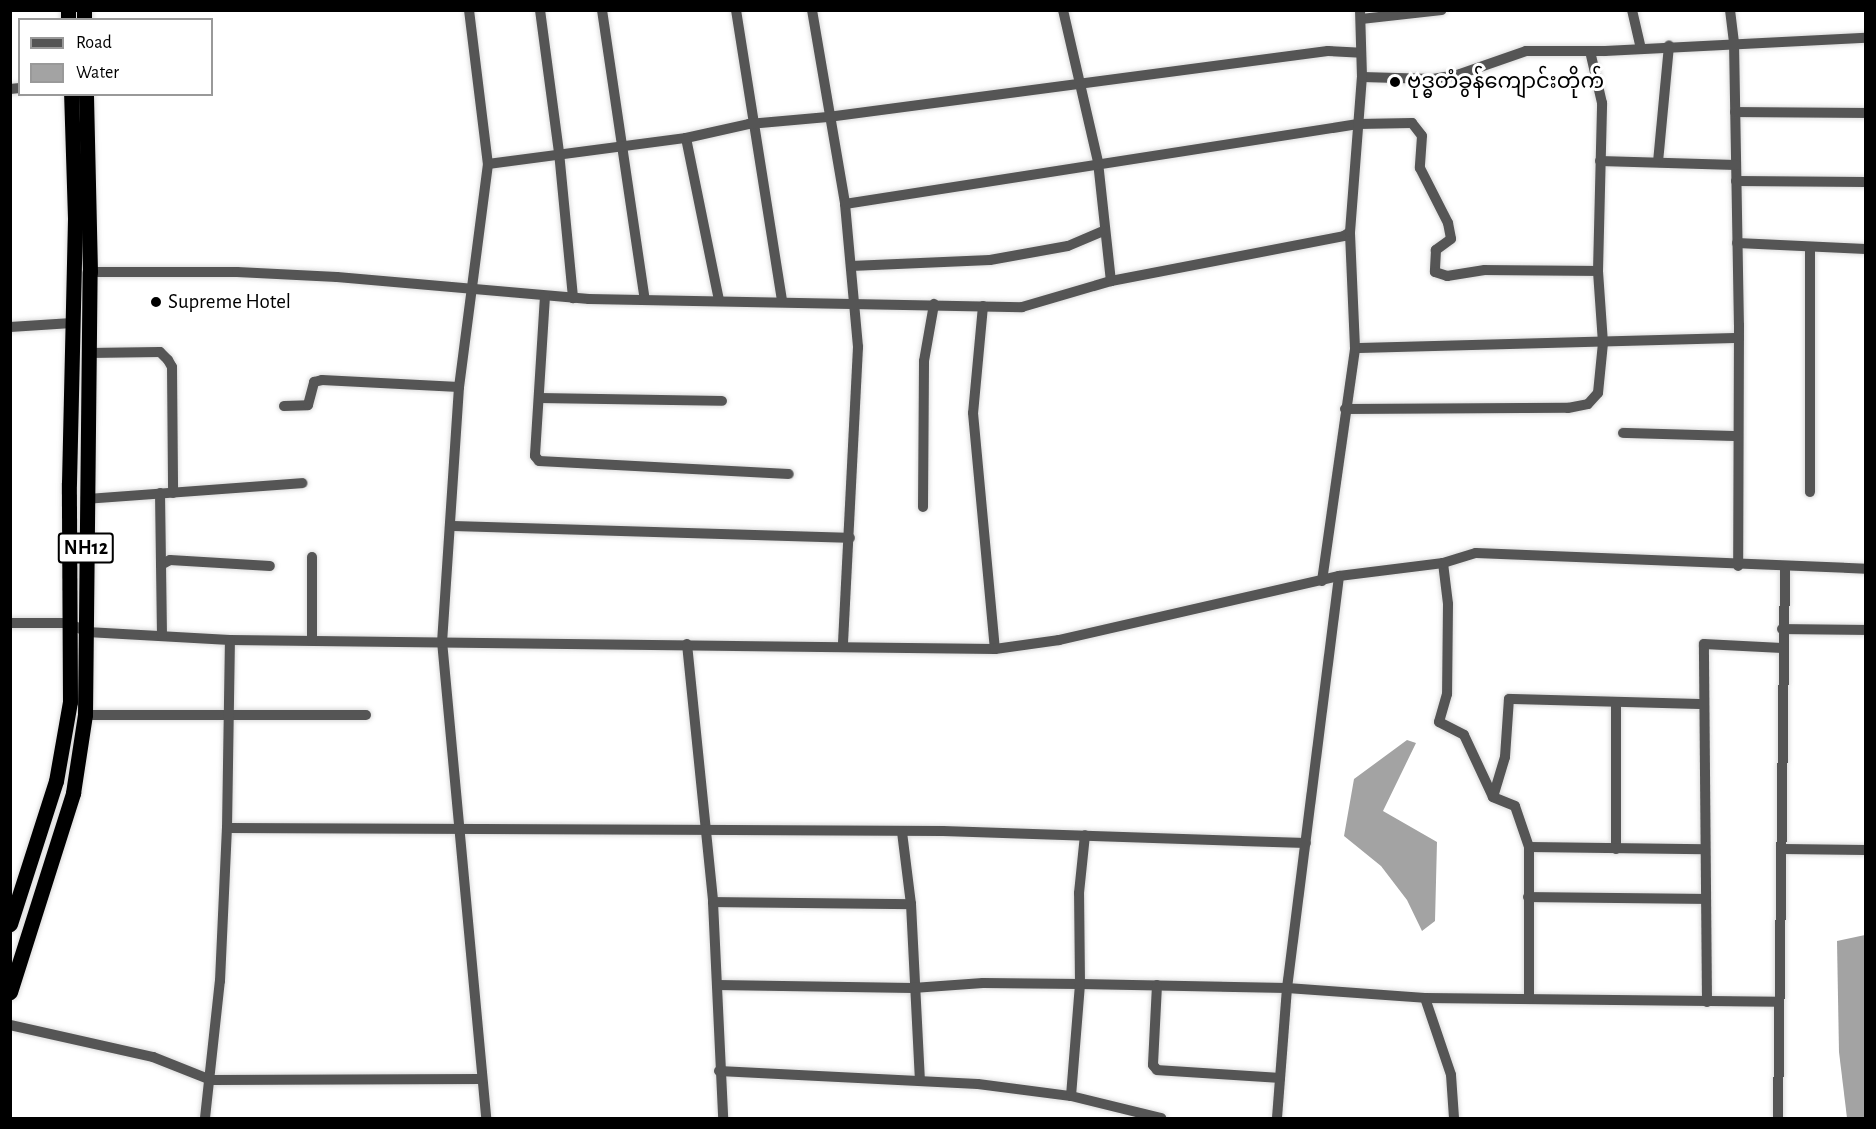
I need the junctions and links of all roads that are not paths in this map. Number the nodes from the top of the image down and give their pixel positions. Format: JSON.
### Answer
{"nodes":[{"id":1,"x":469,"y":10,"type":"edge"},
{"id":2,"x":540,"y":10,"type":"edge"},
{"id":3,"x":602,"y":10,"type":"edge"},
{"id":4,"x":736,"y":10,"type":"edge"},
{"id":5,"x":812,"y":10,"type":"edge"},
{"id":6,"x":1063,"y":10,"type":"edge"},
{"id":7,"x":1442,"y":10,"type":"edge"},
{"id":8,"x":1632,"y":10,"type":"edge"},
{"id":9,"x":1730,"y":10,"type":"edge"},
{"id":10,"x":1361,"y":15,"type":"edge"},
{"id":11,"x":1866,"y":38,"type":"edge"},
{"id":12,"x":1734,"y":42,"type":"junction"},
{"id":13,"x":1669,"y":46,"type":"junction"},
{"id":14,"x":1641,"y":49,"type":"junction"},
{"id":15,"x":1590,"y":51,"type":"junction"},
{"id":16,"x":1361,"y":53,"type":"junction"},
{"id":17,"x":1362,"y":77,"type":"junction"},
{"id":18,"x":1081,"y":82,"type":"junction"},
{"id":19,"x":71,"y":96,"type":"edge"},
{"id":20,"x":86,"y":96,"type":"edge"},
{"id":21,"x":1735,"y":112,"type":"junction"},
{"id":22,"x":1866,"y":113,"type":"edge"},
{"id":23,"x":828,"y":117,"type":"junction"},
{"id":24,"x":754,"y":124,"type":"junction"},
{"id":25,"x":1358,"y":124,"type":"junction"},
{"id":26,"x":686,"y":138,"type":"junction"},
{"id":27,"x":624,"y":144,"type":"junction"},
{"id":28,"x":559,"y":152,"type":"junction"},
{"id":29,"x":1600,"y":161,"type":"junction"},
{"id":30,"x":1098,"y":162,"type":"junction"},
{"id":31,"x":1658,"y":162,"type":"junction"},
{"id":32,"x":488,"y":164,"type":"junction"},
{"id":33,"x":1736,"y":165,"type":"junction"},
{"id":34,"x":1736,"y":181,"type":"junction"},
{"id":35,"x":1866,"y":182,"type":"edge"},
{"id":36,"x":845,"y":204,"type":"junction"},
{"id":37,"x":1103,"y":231,"type":"junction"},
{"id":38,"x":1350,"y":231,"type":"junction"},
{"id":39,"x":1737,"y":243,"type":"junction"},
{"id":40,"x":1810,"y":249,"type":"junction"},
{"id":41,"x":1866,"y":249,"type":"edge"},
{"id":42,"x":851,"y":266,"type":"junction"},
{"id":43,"x":1598,"y":271,"type":"junction"},
{"id":44,"x":90,"y":272,"type":"junction"},
{"id":45,"x":1111,"y":281,"type":"junction"},
{"id":46,"x":470,"y":290,"type":"junction"},
{"id":47,"x":545,"y":296,"type":"junction"},
{"id":48,"x":573,"y":298,"type":"junction"},
{"id":49,"x":645,"y":300,"type":"junction"},
{"id":50,"x":719,"y":300,"type":"junction"},
{"id":51,"x":782,"y":301,"type":"junction"},
{"id":52,"x":853,"y":302,"type":"junction"},
{"id":53,"x":934,"y":304,"type":"junction"},
{"id":54,"x":983,"y":306,"type":"junction"},
{"id":55,"x":72,"y":323,"type":"junction"},
{"id":56,"x":10,"y":327,"type":"edge"},
{"id":57,"x":1739,"y":338,"type":"junction"},
{"id":58,"x":1604,"y":343,"type":"junction"},
{"id":59,"x":1355,"y":348,"type":"junction"},
{"id":60,"x":88,"y":353,"type":"junction"},
{"id":61,"x":459,"y":387,"type":"junction"},
{"id":62,"x":539,"y":398,"type":"junction"},
{"id":63,"x":722,"y":401,"type":"dead end"},
{"id":64,"x":284,"y":406,"type":"dead end"},
{"id":65,"x":1345,"y":409,"type":"junction"},
{"id":66,"x":1623,"y":433,"type":"dead end"},
{"id":67,"x":1738,"y":436,"type":"junction"},
{"id":68,"x":789,"y":474,"type":"dead end"},
{"id":69,"x":302,"y":483,"type":"dead end"},
{"id":70,"x":1810,"y":492,"type":"dead end"},
{"id":71,"x":160,"y":494,"type":"junction"},
{"id":72,"x":174,"y":494,"type":"junction"},
{"id":73,"x":86,"y":499,"type":"junction"},
{"id":74,"x":923,"y":507,"type":"dead end"},
{"id":75,"x":450,"y":526,"type":"junction"},
{"id":76,"x":850,"y":538,"type":"junction"},
{"id":77,"x":312,"y":557,"type":"dead end"},
{"id":78,"x":1443,"y":563,"type":"junction"},
{"id":79,"x":161,"y":564,"type":"junction"},
{"id":80,"x":270,"y":566,"type":"dead end"},
{"id":81,"x":1738,"y":566,"type":"junction"},
{"id":82,"x":1785,"y":567,"type":"junction"},
{"id":83,"x":1866,"y":569,"type":"edge"},
{"id":84,"x":1339,"y":576,"type":"junction"},
{"id":85,"x":1322,"y":581,"type":"junction"},
{"id":86,"x":10,"y":623,"type":"edge"},
{"id":87,"x":68,"y":623,"type":"junction"},
{"id":88,"x":1782,"y":629,"type":"junction"},
{"id":89,"x":1866,"y":630,"type":"edge"},
{"id":90,"x":87,"y":632,"type":"junction"},
{"id":91,"x":162,"y":636,"type":"junction"},
{"id":92,"x":230,"y":640,"type":"junction"},
{"id":93,"x":312,"y":640,"type":"junction"},
{"id":94,"x":442,"y":641,"type":"junction"},
{"id":95,"x":687,"y":644,"type":"junction"},
{"id":96,"x":843,"y":646,"type":"junction"},
{"id":97,"x":1782,"y":648,"type":"junction"},
{"id":98,"x":995,"y":649,"type":"junction"},
{"id":99,"x":1616,"y":702,"type":"junction"},
{"id":100,"x":1704,"y":704,"type":"junction"},
{"id":101,"x":227,"y":713,"type":"junction"},
{"id":102,"x":85,"y":715,"type":"junction"},
{"id":103,"x":366,"y":715,"type":"dead end"},
{"id":104,"x":1493,"y":797,"type":"junction"},
{"id":105,"x":44,"y":821,"type":"junction"},
{"id":106,"x":227,"y":828,"type":"junction"},
{"id":107,"x":704,"y":828,"type":"junction"},
{"id":108,"x":459,"y":829,"type":"junction"},
{"id":109,"x":61,"y":831,"type":"junction"},
{"id":110,"x":902,"y":832,"type":"junction"},
{"id":111,"x":1085,"y":835,"type":"junction"},
{"id":112,"x":1306,"y":843,"type":"junction"},
{"id":113,"x":1529,"y":847,"type":"junction"},
{"id":114,"x":1616,"y":849,"type":"junction"},
{"id":115,"x":1705,"y":849,"type":"junction"},
{"id":116,"x":1783,"y":849,"type":"junction"},
{"id":117,"x":1866,"y":850,"type":"edge"},
{"id":118,"x":1528,"y":897,"type":"junction"},
{"id":119,"x":1706,"y":899,"type":"junction"},
{"id":120,"x":712,"y":902,"type":"junction"},
{"id":121,"x":910,"y":904,"type":"junction"},
{"id":122,"x":10,"y":924,"type":"edge"},
{"id":123,"x":10,"y":928,"type":"edge"},
{"id":124,"x":29,"y":931,"type":"junction"},
{"id":125,"x":1080,"y":984,"type":"junction"},
{"id":126,"x":717,"y":985,"type":"junction"},
{"id":127,"x":1157,"y":986,"type":"junction"},
{"id":128,"x":913,"y":988,"type":"junction"},
{"id":129,"x":1287,"y":988,"type":"junction"},
{"id":130,"x":10,"y":992,"type":"edge"},
{"id":131,"x":1425,"y":998,"type":"junction"},
{"id":132,"x":1528,"y":999,"type":"junction"},
{"id":133,"x":1707,"y":1002,"type":"junction"},
{"id":134,"x":1779,"y":1002,"type":"junction"},
{"id":135,"x":10,"y":1025,"type":"edge"},
{"id":136,"x":719,"y":1071,"type":"junction"},
{"id":137,"x":1280,"y":1078,"type":"junction"},
{"id":138,"x":482,"y":1079,"type":"junction"},
{"id":139,"x":211,"y":1080,"type":"junction"},
{"id":140,"x":920,"y":1080,"type":"junction"},
{"id":141,"x":1071,"y":1096,"type":"junction"},
{"id":142,"x":205,"y":1119,"type":"edge"},
{"id":143,"x":486,"y":1119,"type":"edge"},
{"id":144,"x":723,"y":1119,"type":"edge"},
{"id":145,"x":1161,"y":1119,"type":"edge"},
{"id":146,"x":1277,"y":1119,"type":"edge"},
{"id":147,"x":1454,"y":1119,"type":"edge"},
{"id":148,"x":1778,"y":1119,"type":"edge"}],
"edges":[{"from":1,"to":32,"type":"street"},
{"from":2,"to":28,"type":"street"},
{"from":3,"to":27,"type":"street"},
{"from":4,"to":24,"type":"street"},
{"from":5,"to":23,"type":"street"},
{"from":6,"to":18,"type":"street"},
{"from":7,"to":10,"type":"street"},
{"from":8,"to":14,"type":"street"},
{"from":9,"to":12,"type":"street"},
{"from":10,"to":16,"type":"street"},
{"from":11,"to":12,"type":"street"},
{"from":12,"to":13,"type":"street"},
{"from":12,"to":21,"type":"street"},
{"from":13,"to":14,"type":"street"},
{"from":13,"to":31,"type":"street"},
{"from":14,"to":15,"type":"street"},
{"from":15,"to":17,"type":"street"},
{"from":15,"to":29,"type":"street"},
{"from":16,"to":17,"type":"street"},
{"from":16,"to":18,"type":"street"},
{"from":17,"to":25,"type":"street"},
{"from":18,"to":23,"type":"street"},
{"from":18,"to":30,"type":"street"},
{"from":19,"to":55,"type":"highway","number":"NH12"},
{"from":20,"to":44,"type":"highway","number":"NH12"},
{"from":21,"to":22,"type":"street"},
{"from":21,"to":33,"type":"street"},
{"from":23,"to":24,"type":"street"},
{"from":23,"to":36,"type":"street"},
{"from":24,"to":26,"type":"street"},
{"from":24,"to":51,"type":"street"},
{"from":25,"to":30,"type":"street"},
{"from":25,"to":38,"type":"street"},
{"from":25,"to":43,"type":"street"},
{"from":26,"to":27,"type":"street"},
{"from":26,"to":50,"type":"street"},
{"from":27,"to":28,"type":"street"},
{"from":27,"to":49,"type":"street"},
{"from":28,"to":32,"type":"street"},
{"from":28,"to":48,"type":"street"},
{"from":29,"to":31,"type":"street"},
{"from":29,"to":43,"type":"street"},
{"from":30,"to":36,"type":"street"},
{"from":30,"to":37,"type":"street"},
{"from":31,"to":33,"type":"street"},
{"from":32,"to":46,"type":"street"},
{"from":33,"to":34,"type":"street"},
{"from":34,"to":35,"type":"street"},
{"from":34,"to":39,"type":"street"},
{"from":36,"to":42,"type":"street"},
{"from":37,"to":42,"type":"street"},
{"from":37,"to":45,"type":"street"},
{"from":38,"to":45,"type":"street"},
{"from":38,"to":59,"type":"street"},
{"from":39,"to":40,"type":"street"},
{"from":39,"to":57,"type":"street"},
{"from":40,"to":41,"type":"street"},
{"from":40,"to":70,"type":"street"},
{"from":42,"to":52,"type":"street"},
{"from":43,"to":58,"type":"street"},
{"from":44,"to":46,"type":"street"},
{"from":44,"to":60,"type":"highway","number":"NH12"},
{"from":45,"to":54,"type":"street"},
{"from":46,"to":47,"type":"street"},
{"from":46,"to":61,"type":"street"},
{"from":47,"to":48,"type":"street"},
{"from":47,"to":62,"type":"street"},
{"from":48,"to":49,"type":"street"},
{"from":49,"to":50,"type":"street"},
{"from":50,"to":51,"type":"street"},
{"from":51,"to":52,"type":"street"},
{"from":52,"to":53,"type":"street"},
{"from":52,"to":76,"type":"street"},
{"from":53,"to":54,"type":"street"},
{"from":53,"to":74,"type":"street"},
{"from":54,"to":98,"type":"street"},
{"from":55,"to":56,"type":"street"},
{"from":55,"to":87,"type":"highway","number":"NH12"},
{"from":57,"to":58,"type":"street"},
{"from":57,"to":67,"type":"street"},
{"from":58,"to":59,"type":"street"},
{"from":58,"to":65,"type":"street"},
{"from":59,"to":65,"type":"street"},
{"from":60,"to":72,"type":"street"},
{"from":60,"to":73,"type":"highway","number":"NH12"},
{"from":61,"to":64,"type":"street"},
{"from":61,"to":75,"type":"street"},
{"from":62,"to":63,"type":"street"},
{"from":62,"to":68,"type":"street"},
{"from":65,"to":85,"type":"street"},
{"from":66,"to":67,"type":"street"},
{"from":67,"to":81,"type":"street"},
{"from":69,"to":72,"type":"street"},
{"from":71,"to":72,"type":"street"},
{"from":71,"to":73,"type":"street"},
{"from":71,"to":79,"type":"street"},
{"from":73,"to":90,"type":"highway","number":"NH12"},
{"from":75,"to":76,"type":"street"},
{"from":75,"to":94,"type":"street"},
{"from":76,"to":96,"type":"street"},
{"from":77,"to":93,"type":"street"},
{"from":78,"to":81,"type":"street"},
{"from":78,"to":84,"type":"street"},
{"from":78,"to":104,"type":"street"},
{"from":79,"to":80,"type":"street"},
{"from":79,"to":91,"type":"street"},
{"from":81,"to":82,"type":"street"},
{"from":82,"to":83,"type":"street"},
{"from":82,"to":88,"type":"street"},
{"from":84,"to":85,"type":"street"},
{"from":84,"to":112,"type":"street"},
{"from":85,"to":98,"type":"street"},
{"from":86,"to":87,"type":"street"},
{"from":87,"to":90,"type":"street"},
{"from":87,"to":105,"type":"highway","number":"NH12"},
{"from":88,"to":89,"type":"street"},
{"from":88,"to":97,"type":"street"},
{"from":90,"to":91,"type":"street"},
{"from":90,"to":102,"type":"highway","number":"NH12"},
{"from":91,"to":92,"type":"street"},
{"from":92,"to":93,"type":"street"},
{"from":92,"to":101,"type":"street"},
{"from":93,"to":94,"type":"street"},
{"from":94,"to":95,"type":"street"},
{"from":94,"to":108,"type":"street"},
{"from":95,"to":96,"type":"street"},
{"from":95,"to":107,"type":"street"},
{"from":96,"to":98,"type":"street"},
{"from":97,"to":100,"type":"street"},
{"from":97,"to":116,"type":"street"},
{"from":99,"to":100,"type":"street"},
{"from":99,"to":104,"type":"street"},
{"from":99,"to":114,"type":"street"},
{"from":100,"to":115,"type":"street"},
{"from":101,"to":102,"type":"street"},
{"from":101,"to":103,"type":"street"},
{"from":101,"to":106,"type":"street"},
{"from":102,"to":109,"type":"highway","number":"NH12"},
{"from":104,"to":113,"type":"street"},
{"from":105,"to":109,"type":"highway"},
{"from":105,"to":122,"type":"highway","number":"NH12"},
{"from":106,"to":108,"type":"street"},
{"from":106,"to":139,"type":"street"},
{"from":107,"to":108,"type":"street"},
{"from":107,"to":110,"type":"street"},
{"from":107,"to":120,"type":"street"},
{"from":108,"to":138,"type":"street"},
{"from":109,"to":124,"type":"highway","number":"NH12"},
{"from":110,"to":111,"type":"street"},
{"from":110,"to":121,"type":"street"},
{"from":111,"to":112,"type":"street"},
{"from":111,"to":125,"type":"street"},
{"from":112,"to":129,"type":"street"},
{"from":113,"to":114,"type":"street"},
{"from":113,"to":118,"type":"street"},
{"from":114,"to":115,"type":"street"},
{"from":115,"to":119,"type":"street"},
{"from":116,"to":117,"type":"street"},
{"from":116,"to":134,"type":"street"},
{"from":118,"to":119,"type":"street"},
{"from":118,"to":132,"type":"street"},
{"from":119,"to":133,"type":"street"},
{"from":120,"to":121,"type":"street"},
{"from":120,"to":126,"type":"street"},
{"from":121,"to":128,"type":"street"},
{"from":123,"to":124,"type":"street"},
{"from":124,"to":130,"type":"highway","number":"NH12"},
{"from":125,"to":127,"type":"street"},
{"from":125,"to":128,"type":"street"},
{"from":125,"to":141,"type":"street"},
{"from":126,"to":128,"type":"street"},
{"from":126,"to":136,"type":"street"},
{"from":127,"to":129,"type":"street"},
{"from":127,"to":137,"type":"street"},
{"from":128,"to":140,"type":"street"},
{"from":129,"to":131,"type":"street"},
{"from":129,"to":137,"type":"street"},
{"from":131,"to":132,"type":"street"},
{"from":131,"to":147,"type":"street"},
{"from":132,"to":133,"type":"street"},
{"from":133,"to":134,"type":"street"},
{"from":134,"to":148,"type":"street"},
{"from":135,"to":139,"type":"street"},
{"from":136,"to":140,"type":"street"},
{"from":136,"to":144,"type":"street"},
{"from":137,"to":146,"type":"street"},
{"from":138,"to":139,"type":"street"},
{"from":138,"to":143,"type":"street"},
{"from":139,"to":142,"type":"street"},
{"from":140,"to":141,"type":"street"},
{"from":141,"to":145,"type":"street"}]}
